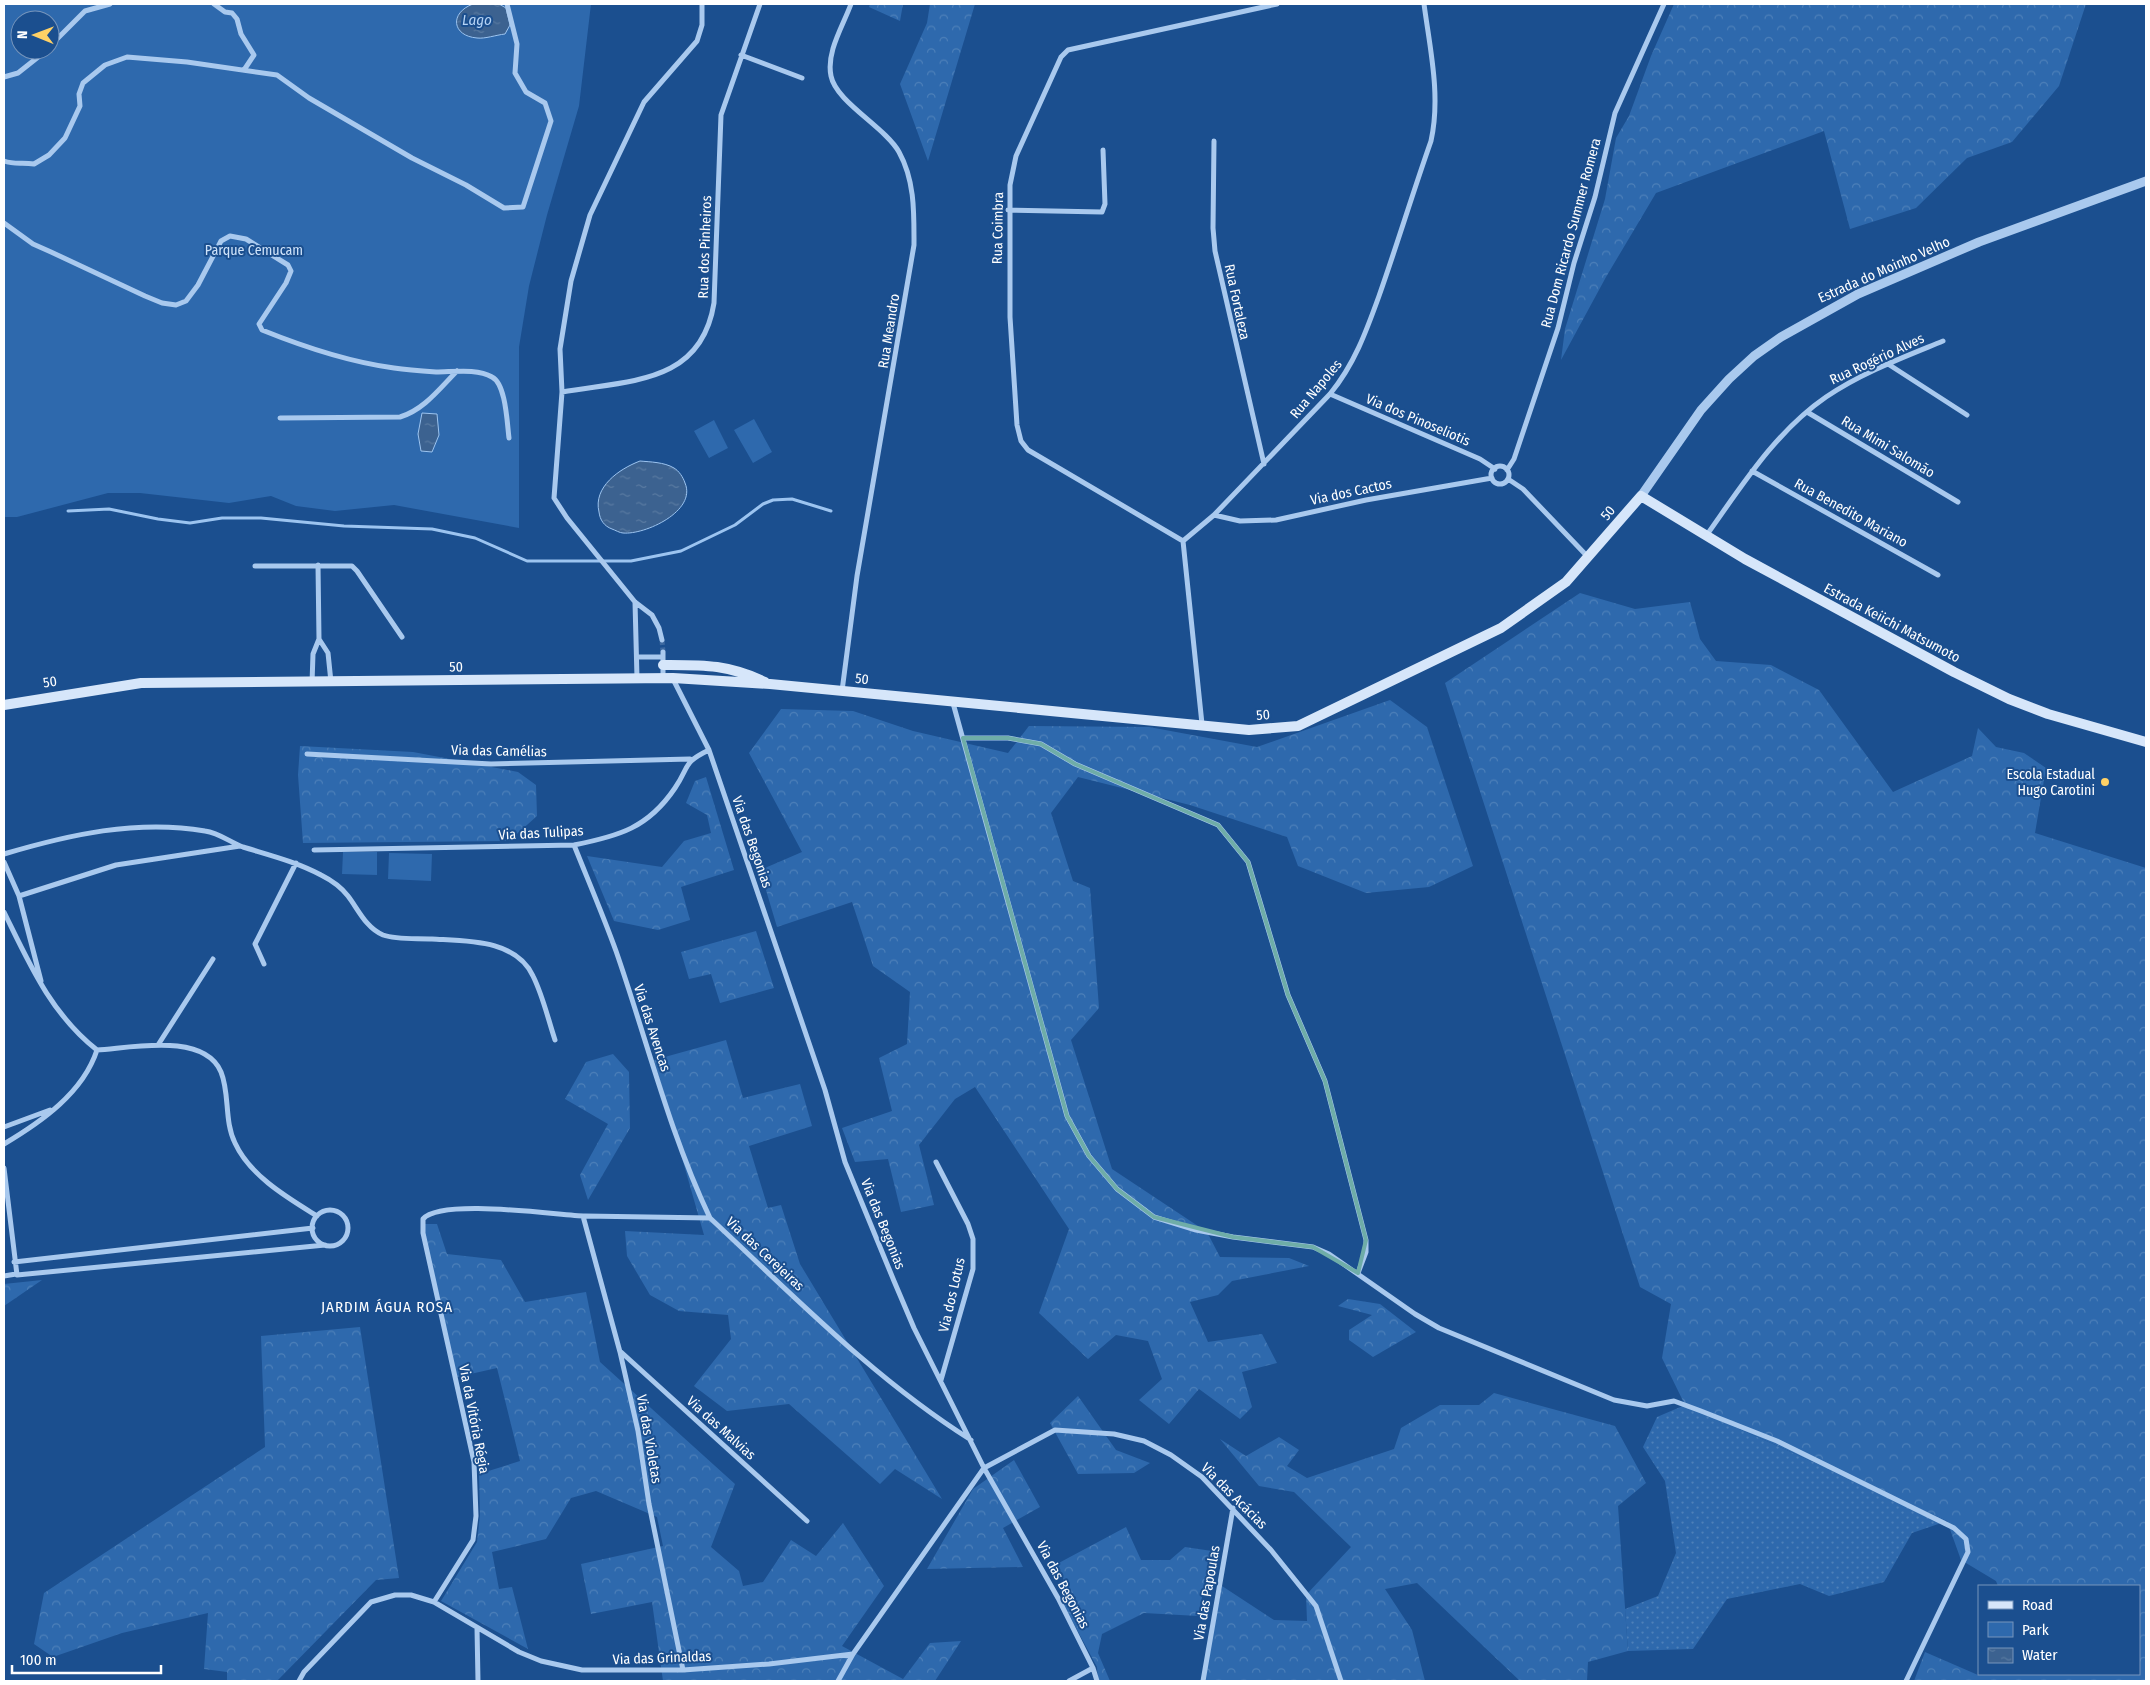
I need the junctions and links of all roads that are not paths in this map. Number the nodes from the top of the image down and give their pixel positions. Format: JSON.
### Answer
{"nodes":[{"id":1,"x":110,"y":4,"type":"edge"},
{"id":2,"x":214,"y":4,"type":"edge"},
{"id":3,"x":507,"y":4,"type":"edge"},
{"id":4,"x":702,"y":4,"type":"edge"},
{"id":5,"x":760,"y":4,"type":"edge"},
{"id":6,"x":851,"y":4,"type":"edge"},
{"id":7,"x":1277,"y":4,"type":"edge"},
{"id":8,"x":1424,"y":4,"type":"edge"},
{"id":9,"x":1664,"y":4,"type":"edge"},
{"id":10,"x":60,"y":36,"type":"edge"},
{"id":11,"x":741,"y":55,"type":"junction"},
{"id":12,"x":34,"y":60,"type":"edge"},
{"id":13,"x":244,"y":70,"type":"junction"},
{"id":14,"x":4,"y":77,"type":"edge"},
{"id":15,"x":802,"y":78,"type":"dead end"},
{"id":16,"x":1214,"y":141,"type":"dead end"},
{"id":17,"x":1103,"y":150,"type":"dead end"},
{"id":18,"x":4,"y":161,"type":"edge"},
{"id":19,"x":2146,"y":181,"type":"edge"},
{"id":20,"x":1008,"y":210,"type":"junction"},
{"id":21,"x":4,"y":223,"type":"edge"},
{"id":22,"x":1943,"y":341,"type":"dead end"},
{"id":23,"x":1888,"y":364,"type":"junction"},
{"id":24,"x":458,"y":371,"type":"junction"},
{"id":25,"x":562,"y":392,"type":"junction"},
{"id":26,"x":1330,"y":394,"type":"junction"},
{"id":27,"x":1807,"y":412,"type":"junction"},
{"id":28,"x":1967,"y":415,"type":"dead end"},
{"id":29,"x":280,"y":418,"type":"dead end"},
{"id":30,"x":509,"y":438,"type":"dead end"},
{"id":31,"x":1264,"y":464,"type":"junction"},
{"id":32,"x":1495,"y":469,"type":"junction"},
{"id":33,"x":1507,"y":470,"type":"junction"},
{"id":34,"x":1752,"y":471,"type":"junction"},
{"id":35,"x":1492,"y":478,"type":"junction"},
{"id":36,"x":1508,"y":479,"type":"junction"},
{"id":37,"x":1641,"y":496,"type":"junction"},
{"id":38,"x":1958,"y":502,"type":"dead end"},
{"id":39,"x":1214,"y":516,"type":"junction"},
{"id":40,"x":1706,"y":536,"type":"junction"},
{"id":41,"x":1182,"y":541,"type":"junction"},
{"id":42,"x":1588,"y":556,"type":"junction"},
{"id":43,"x":318,"y":565,"type":"junction"},
{"id":44,"x":255,"y":566,"type":"dead end"},
{"id":45,"x":1938,"y":575,"type":"dead end"},
{"id":46,"x":635,"y":602,"type":"junction"},
{"id":47,"x":402,"y":637,"type":"dead end"},
{"id":48,"x":319,"y":639,"type":"junction"},
{"id":49,"x":662,"y":640,"type":"tunnel mouth"},
{"id":50,"x":637,"y":657,"type":"junction"},
{"id":51,"x":663,"y":658,"type":"junction"},
{"id":52,"x":637,"y":678,"type":"junction"},
{"id":53,"x":668,"y":678,"type":"junction"},
{"id":54,"x":312,"y":683,"type":"junction"},
{"id":55,"x":331,"y":683,"type":"junction"},
{"id":56,"x":770,"y":684,"type":"junction"},
{"id":57,"x":842,"y":691,"type":"junction"},
{"id":58,"x":953,"y":703,"type":"junction"},
{"id":59,"x":4,"y":704,"type":"edge"},
{"id":60,"x":1202,"y":724,"type":"junction"},
{"id":61,"x":963,"y":738,"type":"junction"},
{"id":62,"x":2146,"y":742,"type":"edge"},
{"id":63,"x":709,"y":750,"type":"junction"},
{"id":64,"x":308,"y":754,"type":"dead end"},
{"id":65,"x":690,"y":759,"type":"junction"},
{"id":66,"x":574,"y":845,"type":"junction"},
{"id":67,"x":241,"y":846,"type":"junction"},
{"id":68,"x":314,"y":850,"type":"dead end"},
{"id":69,"x":4,"y":854,"type":"edge"},
{"id":70,"x":4,"y":862,"type":"edge"},
{"id":71,"x":296,"y":864,"type":"junction"},
{"id":72,"x":19,"y":896,"type":"junction"},
{"id":73,"x":4,"y":912,"type":"edge"},
{"id":74,"x":213,"y":959,"type":"dead end"},
{"id":75,"x":264,"y":964,"type":"dead end"},
{"id":76,"x":42,"y":988,"type":"junction"},
{"id":77,"x":555,"y":1040,"type":"dead end"},
{"id":78,"x":158,"y":1046,"type":"junction"},
{"id":79,"x":97,"y":1050,"type":"junction"},
{"id":80,"x":56,"y":1108,"type":"junction"},
{"id":81,"x":4,"y":1127,"type":"edge"},
{"id":82,"x":4,"y":1144,"type":"edge"},
{"id":83,"x":936,"y":1162,"type":"dead end"},
{"id":84,"x":4,"y":1168,"type":"edge"},
{"id":85,"x":317,"y":1216,"type":"junction"},
{"id":86,"x":583,"y":1216,"type":"junction"},
{"id":87,"x":710,"y":1218,"type":"junction"},
{"id":88,"x":313,"y":1228,"type":"junction"},
{"id":89,"x":423,"y":1233,"type":"joint"},
{"id":90,"x":324,"y":1245,"type":"junction"},
{"id":91,"x":14,"y":1262,"type":"junction"},
{"id":92,"x":1358,"y":1273,"type":"junction"},
{"id":93,"x":16,"y":1274,"type":"junction"},
{"id":94,"x":4,"y":1276,"type":"edge"},
{"id":95,"x":620,"y":1352,"type":"junction"},
{"id":96,"x":941,"y":1381,"type":"junction"},
{"id":97,"x":971,"y":1440,"type":"junction"},
{"id":98,"x":984,"y":1468,"type":"junction"},
{"id":99,"x":1233,"y":1508,"type":"junction"},
{"id":100,"x":807,"y":1521,"type":"dead end"},
{"id":101,"x":434,"y":1602,"type":"junction"},
{"id":102,"x":477,"y":1628,"type":"junction"},
{"id":103,"x":853,"y":1654,"type":"junction"},
{"id":104,"x":1093,"y":1668,"type":"junction"},
{"id":105,"x":683,"y":1670,"type":"junction"},
{"id":106,"x":298,"y":1681,"type":"edge"},
{"id":107,"x":478,"y":1681,"type":"edge"},
{"id":108,"x":838,"y":1681,"type":"edge"},
{"id":109,"x":1069,"y":1681,"type":"edge"},
{"id":110,"x":1097,"y":1681,"type":"edge"},
{"id":111,"x":1203,"y":1681,"type":"edge"},
{"id":112,"x":1342,"y":1681,"type":"edge"},
{"id":113,"x":1906,"y":1681,"type":"edge"}],
"edges":[{"from":1,"to":10,"type":"street"},
{"from":2,"to":13,"type":"street"},
{"from":3,"to":13,"type":"street"},
{"from":4,"to":25,"type":"street"},
{"from":5,"to":11,"type":"street","name":"Rua dos Pinheiros"},
{"from":6,"to":57,"type":"street","name":"Rua Meandro"},
{"from":7,"to":20,"type":"street","name":"Rua Coimbra"},
{"from":8,"to":26,"type":"street","name":"Rua Napoles"},
{"from":9,"to":33,"type":"street","name":"Rua Dom Ricardo Summer Romera"},
{"from":11,"to":15,"type":"street"},
{"from":11,"to":25,"type":"street","name":"Rua dos Pinheiros"},
{"from":12,"to":14,"type":"street"},
{"from":13,"to":18,"type":"street"},
{"from":16,"to":31,"type":"street","name":"Rua Fortaleza"},
{"from":17,"to":20,"type":"street"},
{"from":19,"to":37,"type":"street","name":"Estrada do Moinho Velho"},
{"from":20,"to":41,"type":"street","name":"Rua Coimbra"},
{"from":21,"to":24,"type":"street"},
{"from":22,"to":23,"type":"street","name":"Rua Rogério Alves"},
{"from":23,"to":27,"type":"street","name":"Rua Rogério Alves"},
{"from":23,"to":28,"type":"street"},
{"from":24,"to":29,"type":"street"},
{"from":24,"to":30,"type":"street"},
{"from":25,"to":46,"type":"street"},
{"from":26,"to":31,"type":"street","name":"Rua Napoles"},
{"from":26,"to":32,"type":"street","name":"Via dos Pinoseliotis"},
{"from":27,"to":34,"type":"street","name":"Rua Rogério Alves"},
{"from":27,"to":38,"type":"street","name":"Rua Mimi Salomão"},
{"from":31,"to":39,"type":"street","name":"Rua Napoles"},
{"from":32,"to":33,"type":"street"},
{"from":32,"to":35,"type":"street"},
{"from":33,"to":36,"type":"street"},
{"from":34,"to":40,"type":"street","name":"Rua Rogério Alves"},
{"from":34,"to":45,"type":"street","name":"Rua Benedito Mariano"},
{"from":35,"to":36,"type":"street"},
{"from":35,"to":39,"type":"street","name":"Via dos Cactos"},
{"from":36,"to":42,"type":"street"},
{"from":37,"to":40,"type":"main road","name":"Estrada Keiichi Matsumoto"},
{"from":37,"to":42,"type":"main road","name":"50"},
{"from":39,"to":41,"type":"street","name":"Rua Napoles"},
{"from":40,"to":62,"type":"main road","name":"Estrada Keiichi Matsumoto"},
{"from":41,"to":60,"type":"street"},
{"from":42,"to":60,"type":"main road","name":"50"},
{"from":43,"to":44,"type":"street"},
{"from":43,"to":47,"type":"street"},
{"from":43,"to":48,"type":"street"},
{"from":46,"to":49,"type":"street"},
{"from":46,"to":50,"type":"street"},
{"from":48,"to":54,"type":"street"},
{"from":48,"to":55,"type":"street"},
{"from":50,"to":51,"type":"street"},
{"from":50,"to":52,"type":"street"},
{"from":51,"to":53,"type":"street"},
{"from":51,"to":56,"type":"main road"},
{"from":52,"to":53,"type":"main road","name":"50"},
{"from":52,"to":55,"type":"main road","name":"50"},
{"from":53,"to":56,"type":"main road","name":"50"},
{"from":53,"to":63,"type":"street"},
{"from":54,"to":55,"type":"main road","name":"50"},
{"from":54,"to":59,"type":"main road","name":"50"},
{"from":56,"to":57,"type":"main road","name":"50"},
{"from":57,"to":58,"type":"main road","name":"50"},
{"from":58,"to":60,"type":"main road","name":"50"},
{"from":58,"to":61,"type":"street"},
{"from":61,"to":92,"type":"street"},
{"from":61,"to":92,"type":"street"},
{"from":63,"to":65,"type":"street"},
{"from":63,"to":96,"type":"street","name":"Via das Begonias"},
{"from":64,"to":65,"type":"street","name":"Via das Camélias"},
{"from":65,"to":66,"type":"street","name":"Via das Tulipas"},
{"from":66,"to":68,"type":"street","name":"Via das Tulipas"},
{"from":66,"to":87,"type":"street","name":"Via das Avencas"},
{"from":67,"to":69,"type":"street"},
{"from":67,"to":71,"type":"street"},
{"from":67,"to":72,"type":"street"},
{"from":70,"to":72,"type":"street"},
{"from":71,"to":75,"type":"street"},
{"from":71,"to":77,"type":"street"},
{"from":72,"to":76,"type":"street"},
{"from":73,"to":76,"type":"street"},
{"from":74,"to":78,"type":"street"},
{"from":76,"to":79,"type":"street"},
{"from":78,"to":79,"type":"street"},
{"from":78,"to":85,"type":"street"},
{"from":79,"to":80,"type":"street"},
{"from":80,"to":81,"type":"street"},
{"from":80,"to":82,"type":"street"},
{"from":83,"to":96,"type":"street","name":"Via dos Lotus"},
{"from":84,"to":91,"type":"street"},
{"from":85,"to":88,"type":"street"},
{"from":85,"to":90,"type":"street"},
{"from":86,"to":87,"type":"street","name":"Via das Cerejeiras"},
{"from":86,"to":89,"type":"street","name":"Via das Cerejeiras"},
{"from":86,"to":95,"type":"street","name":"Via das Violetas"},
{"from":87,"to":97,"type":"street","name":"Via das Cerejeiras"},
{"from":88,"to":90,"type":"street"},
{"from":88,"to":91,"type":"street"},
{"from":89,"to":101,"type":"street","name":"Via da Vitória Régia"},
{"from":90,"to":93,"type":"street"},
{"from":91,"to":93,"type":"street"},
{"from":92,"to":113,"type":"street"},
{"from":93,"to":94,"type":"street"},
{"from":95,"to":100,"type":"street","name":"Via das Malvias"},
{"from":95,"to":105,"type":"street","name":"Via das Violetas"},
{"from":96,"to":97,"type":"street","name":"Via das Begonias"},
{"from":97,"to":98,"type":"street","name":"Via das Begonias"},
{"from":98,"to":99,"type":"street","name":"Via das Acácias"},
{"from":98,"to":103,"type":"street"},
{"from":98,"to":104,"type":"street","name":"Via das Begonias"},
{"from":99,"to":111,"type":"street","name":"Via das Papoulas"},
{"from":99,"to":112,"type":"street","name":"Via das Acácias"},
{"from":101,"to":102,"type":"street","name":"Via das Grinaldas"},
{"from":101,"to":106,"type":"street","name":"Via das Grinaldas"},
{"from":102,"to":105,"type":"street","name":"Via das Grinaldas"},
{"from":102,"to":107,"type":"street"},
{"from":103,"to":105,"type":"street","name":"Via das Grinaldas"},
{"from":103,"to":108,"type":"street"},
{"from":104,"to":109,"type":"street"},
{"from":104,"to":110,"type":"street","name":"Via das Begonias"}]}
